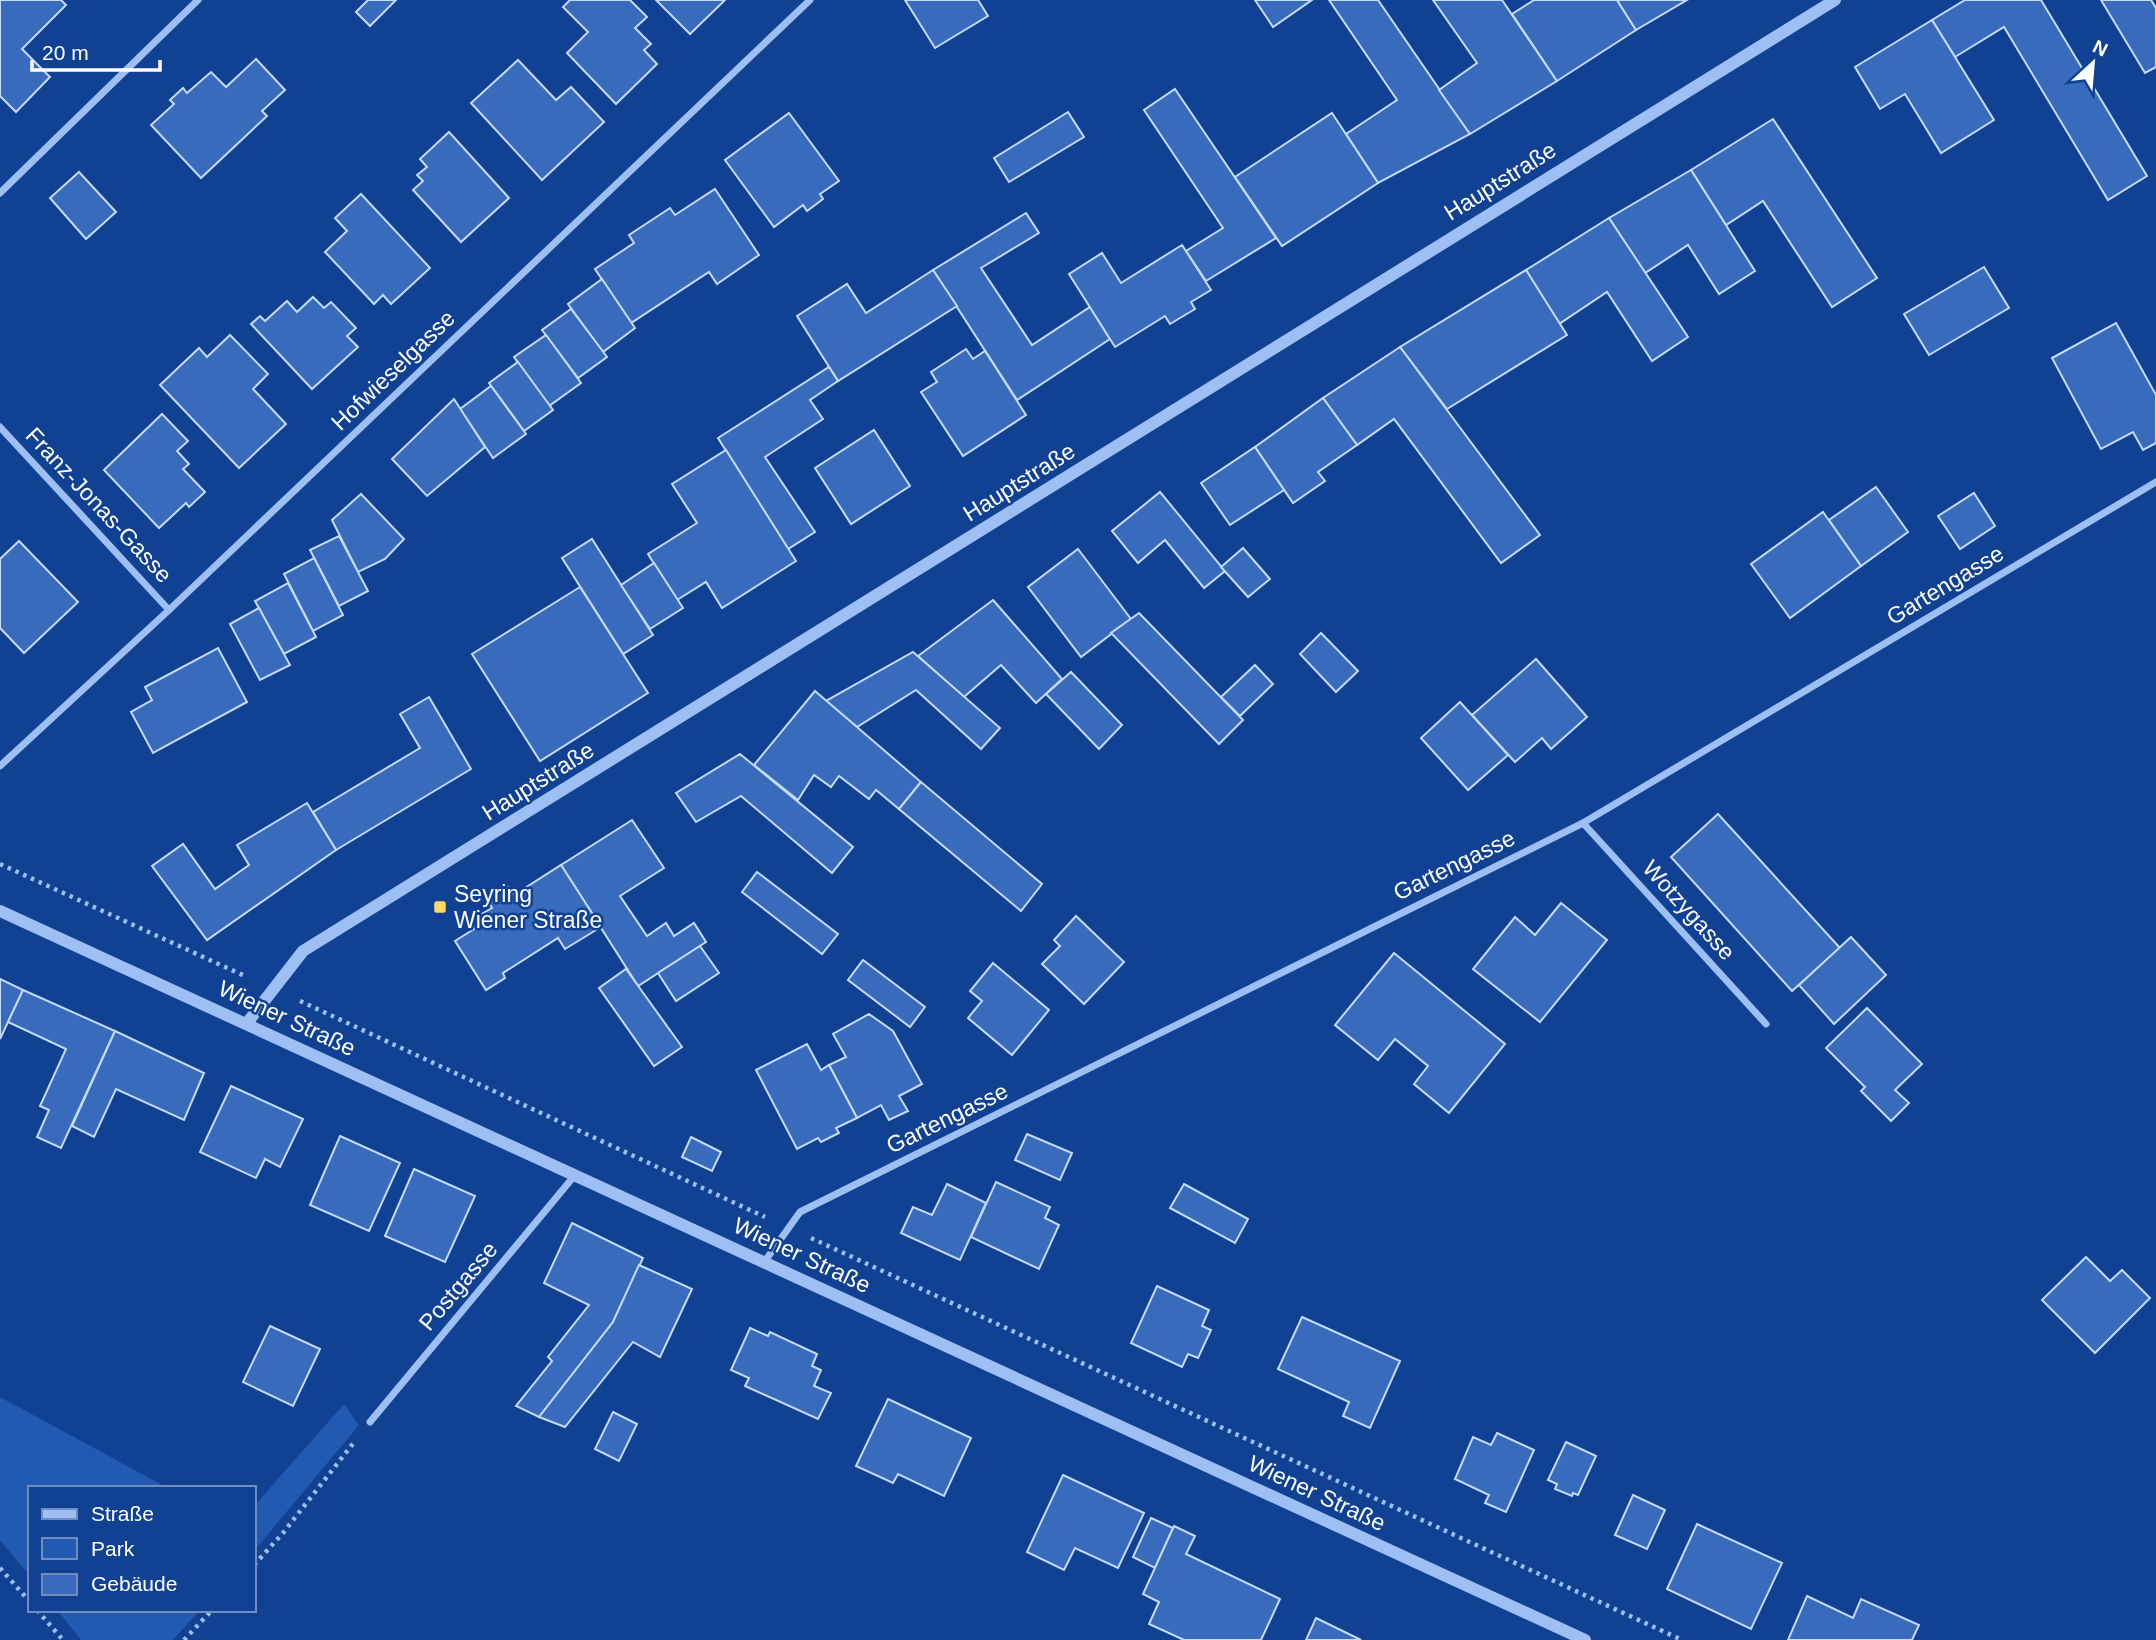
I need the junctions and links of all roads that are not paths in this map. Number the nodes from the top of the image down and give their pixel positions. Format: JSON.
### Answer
{"nodes":[{"id":1,"x":198,"y":0,"type":"edge"},
{"id":2,"x":810,"y":0,"type":"edge"},
{"id":3,"x":1835,"y":0,"type":"edge"},
{"id":4,"x":0,"y":193,"type":"edge"},
{"id":5,"x":0,"y":426,"type":"edge"},
{"id":6,"x":2156,"y":482,"type":"edge"},
{"id":7,"x":169,"y":610,"type":"junction"},
{"id":8,"x":0,"y":766,"type":"edge"},
{"id":9,"x":1583,"y":822,"type":"junction"},
{"id":10,"x":0,"y":911,"type":"edge"},
{"id":11,"x":247,"y":1023,"type":"junction"},
{"id":12,"x":1766,"y":1024,"type":"dead end"},
{"id":13,"x":576,"y":1174,"type":"junction"},
{"id":14,"x":765,"y":1261,"type":"junction"},
{"id":15,"x":370,"y":1422,"type":"road end"},
{"id":16,"x":1585,"y":1640,"type":"edge"}],
"edges":[{"from":1,"to":4,"type":"street"},
{"from":2,"to":7,"type":"street","name":"Hofwieselgasse"},
{"from":3,"to":11,"type":"street","name":"Hauptstraße"},
{"from":5,"to":7,"type":"street","name":"Franz-Jonas-Gasse"},
{"from":6,"to":9,"type":"street","name":"Gartengasse"},
{"from":7,"to":8,"type":"street","name":"Hofwieselgasse"},
{"from":9,"to":12,"type":"street","name":"Wotzygasse"},
{"from":9,"to":14,"type":"street","name":"Gartengasse"},
{"from":10,"to":11,"type":"street","name":"Wiener Straße"},
{"from":11,"to":13,"type":"street","name":"Wiener Straße"},
{"from":13,"to":14,"type":"street","name":"Wiener Straße"},
{"from":13,"to":15,"type":"street","name":"Postgasse"},
{"from":14,"to":16,"type":"street","name":"Wiener Straße"}]}
